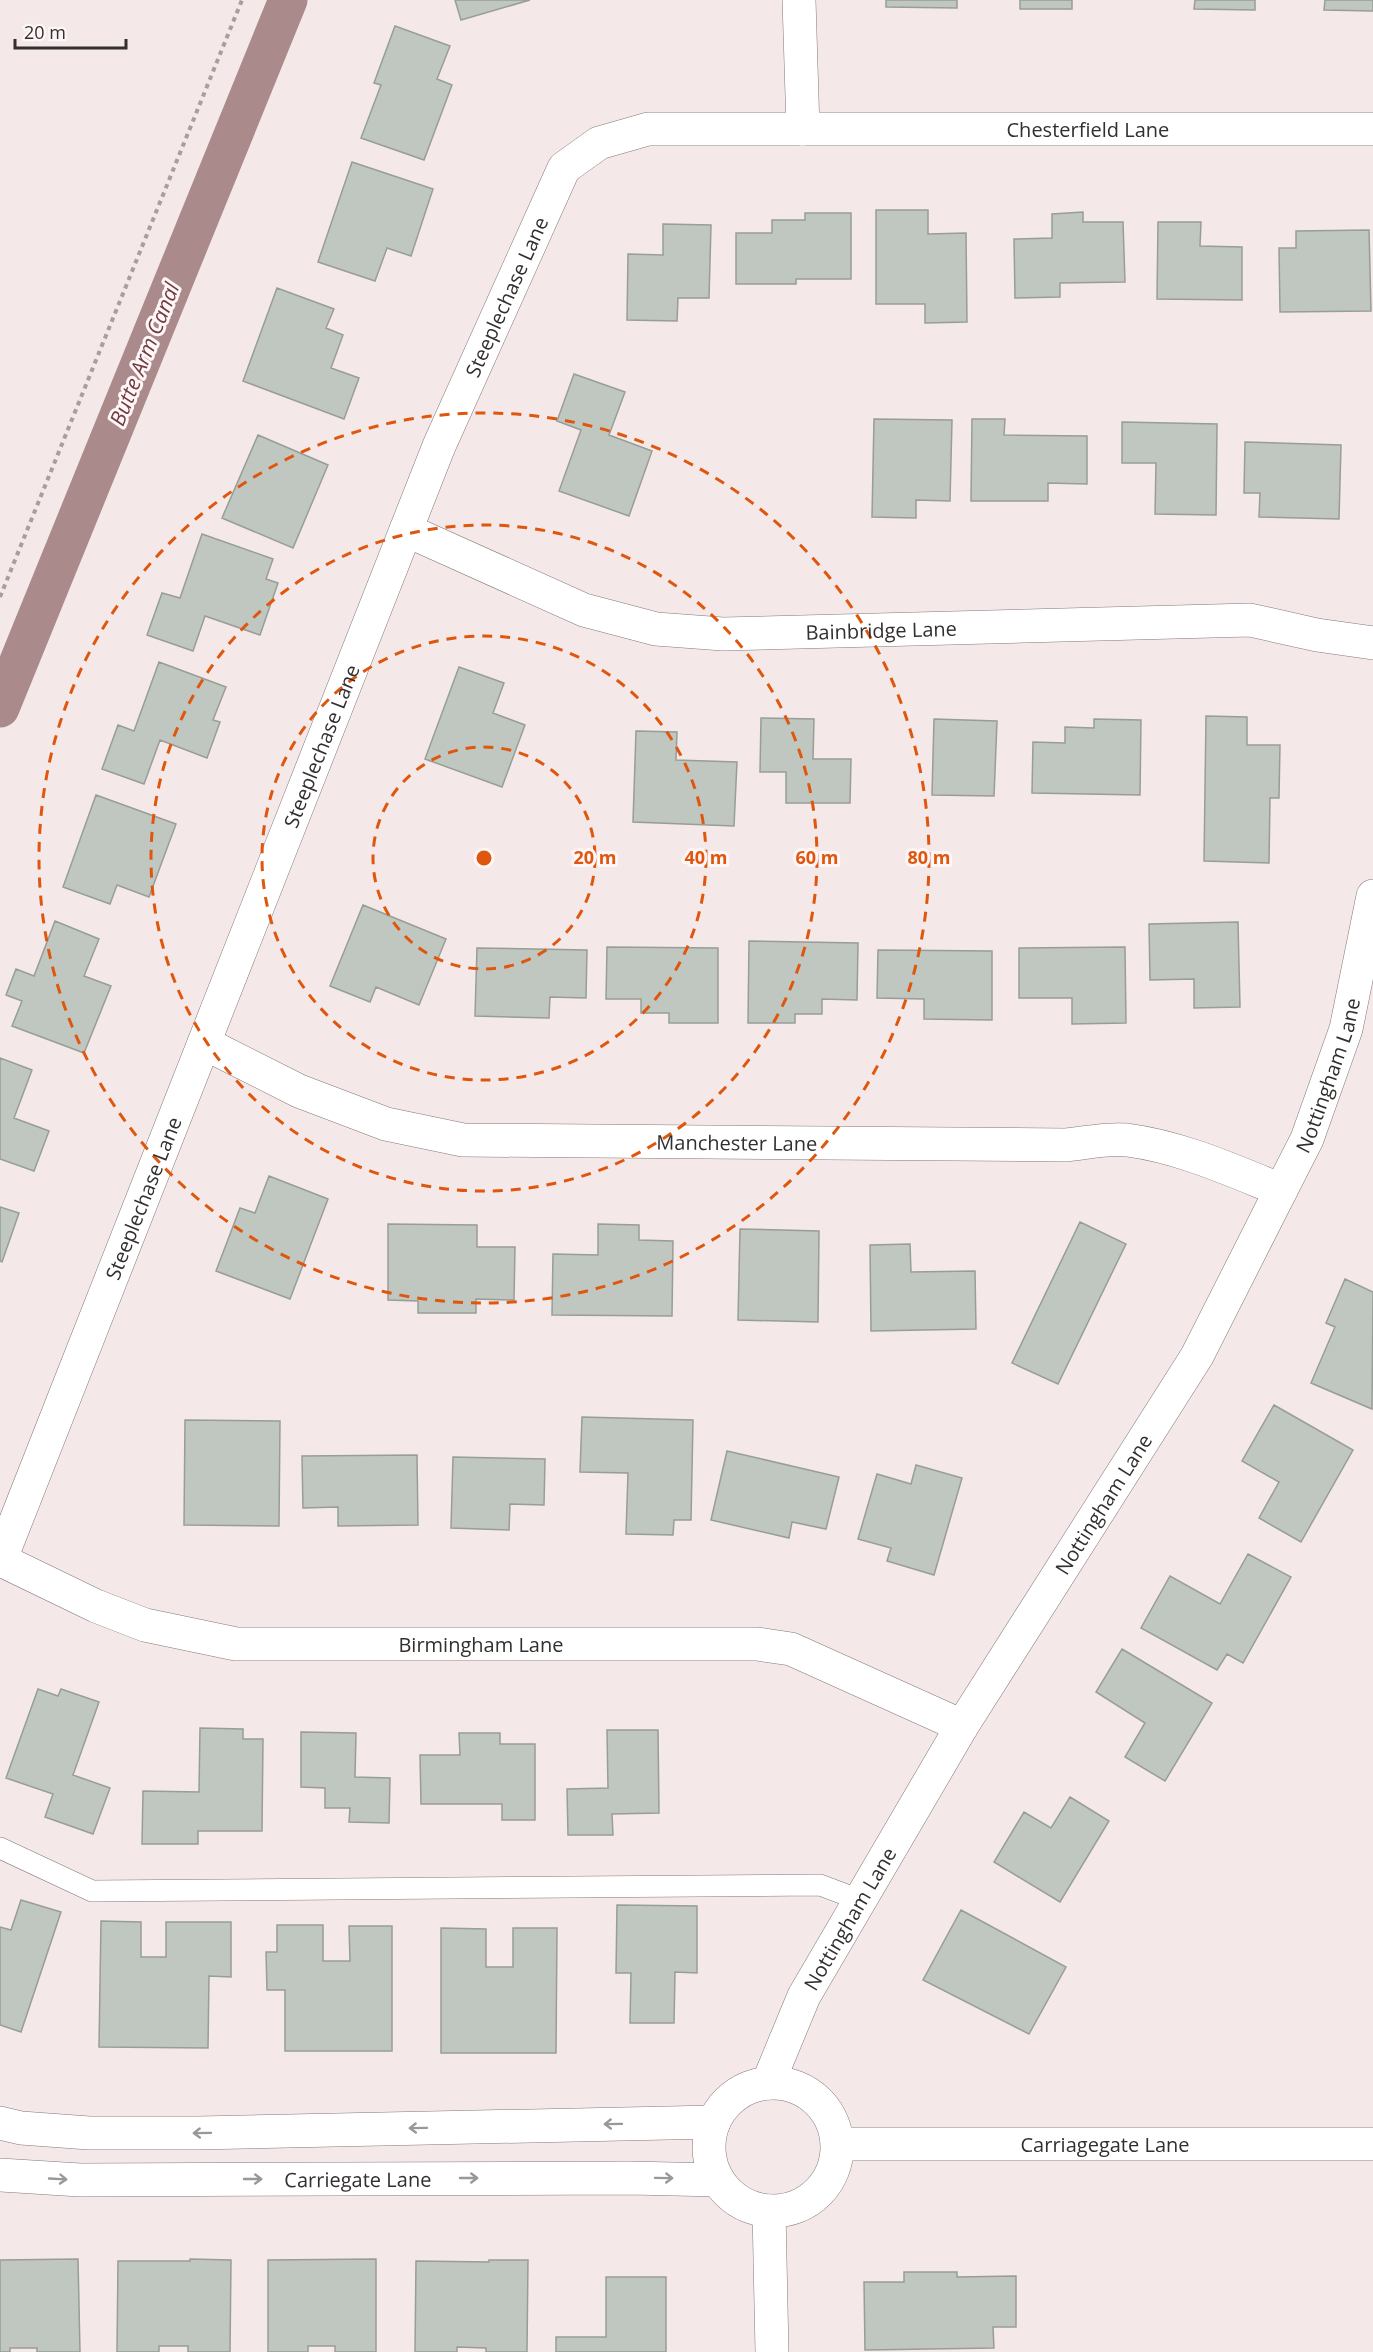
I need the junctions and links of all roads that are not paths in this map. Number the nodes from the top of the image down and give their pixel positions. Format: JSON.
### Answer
{"nodes":[{"id":1,"x":799,"y":0,"type":"edge"},
{"id":2,"x":803,"y":129,"type":"junction"},
{"id":3,"x":1373,"y":129,"type":"edge"},
{"id":4,"x":406,"y":530,"type":"junction"},
{"id":5,"x":1373,"y":643,"type":"edge"},
{"id":6,"x":1373,"y":896,"type":"edge"},
{"id":7,"x":204,"y":1044,"type":"junction"},
{"id":8,"x":1281,"y":1190,"type":"junction"},
{"id":9,"x":0,"y":1561,"type":"edge"},
{"id":10,"x":962,"y":1726,"type":"junction"},
{"id":11,"x":0,"y":1848,"type":"edge"},
{"id":12,"x":860,"y":1900,"type":"junction"},
{"id":13,"x":768,"y":2083,"type":"junction"},
{"id":14,"x":714,"y":2122,"type":"junction"},
{"id":15,"x":0,"y":2123,"type":"edge"},
{"id":16,"x":838,"y":2144,"type":"junction"},
{"id":17,"x":1373,"y":2144,"type":"edge"},
{"id":18,"x":0,"y":2175,"type":"edge"},
{"id":19,"x":718,"y":2180,"type":"junction"},
{"id":20,"x":769,"y":2211,"type":"junction"},
{"id":21,"x":772,"y":2352,"type":"edge"}],
"edges":[{"from":1,"to":2,"type":"street"},
{"from":2,"to":3,"type":"street","name":"Chesterfield Lane"},
{"from":2,"to":4,"type":"street","name":"Steeplechase Lane"},
{"from":4,"to":5,"type":"street","name":"Bainbridge Lane"},
{"from":4,"to":7,"type":"street","name":"Steeplechase Lane"},
{"from":6,"to":8,"type":"street","name":"Nottingham Lane"},
{"from":7,"to":8,"type":"street","name":"Manchester Lane"},
{"from":7,"to":9,"type":"street","name":"Steeplechase Lane"},
{"from":8,"to":10,"type":"street","name":"Nottingham Lane"},
{"from":9,"to":10,"type":"street","name":"Birmingham Lane"},
{"from":10,"to":12,"type":"street","name":"Nottingham Lane"},
{"from":11,"to":12,"type":"lane"},
{"from":12,"to":13,"type":"street","name":"Nottingham Lane"},
{"from":13,"to":14,"type":"street"},
{"from":13,"to":16,"type":"street"},
{"from":14,"to":15,"type":"street","one_way":true},
{"from":14,"to":19,"type":"street"},
{"from":16,"to":17,"type":"street","name":"Carriagegate Lane"},
{"from":16,"to":20,"type":"street"},
{"from":18,"to":19,"type":"street","name":"Carriegate Lane","one_way":true},
{"from":19,"to":20,"type":"street"},
{"from":20,"to":21,"type":"street"}]}
